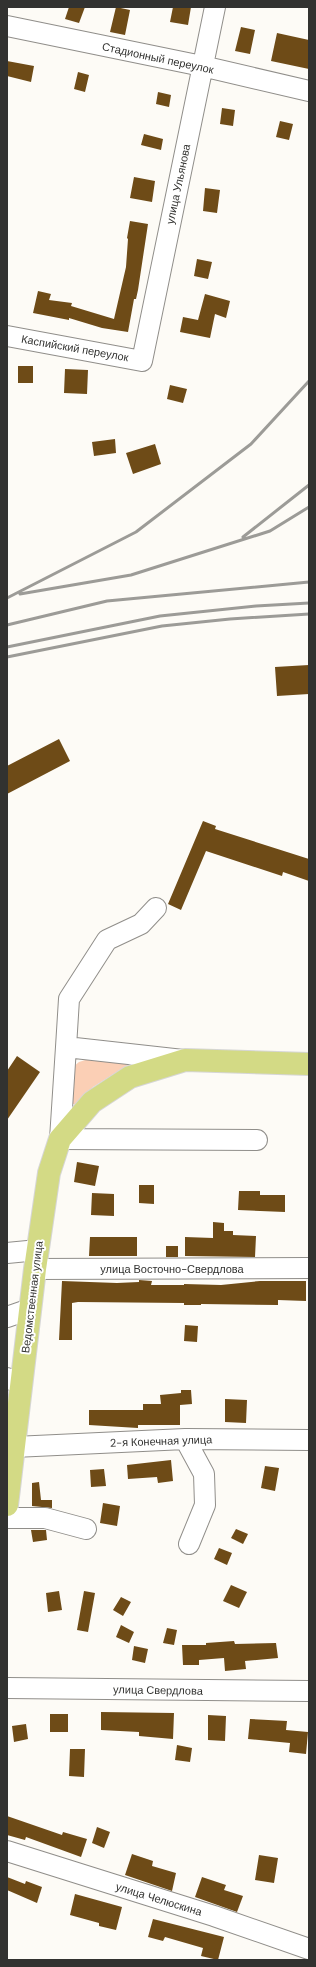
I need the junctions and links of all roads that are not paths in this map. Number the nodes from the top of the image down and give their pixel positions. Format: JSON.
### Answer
{"nodes":[{"id":1,"x":215,"y":7,"type":"edge"},
{"id":2,"x":7,"y":26,"type":"edge"},
{"id":3,"x":202,"y":66,"type":"junction"},
{"id":4,"x":309,"y":91,"type":"edge"},
{"id":5,"x":7,"y":336,"type":"edge"},
{"id":6,"x":142,"y":360,"type":"joint"},
{"id":7,"x":156,"y":908,"type":"dead end"},
{"id":8,"x":66,"y":1048,"type":"junction"},
{"id":9,"x":185,"y":1060,"type":"junction"},
{"id":10,"x":309,"y":1064,"type":"edge"},
{"id":11,"x":60,"y":1139,"type":"junction"},
{"id":12,"x":257,"y":1140,"type":"dead end"},
{"id":13,"x":7,"y":1253,"type":"edge"},
{"id":14,"x":36,"y":1259,"type":"junction"},
{"id":15,"x":309,"y":1268,"type":"edge"},
{"id":16,"x":30,"y":1309,"type":"junction"},
{"id":17,"x":7,"y":1317,"type":"edge"},
{"id":18,"x":14,"y":1381,"type":"edge"},
{"id":19,"x":184,"y":1439,"type":"junction"},
{"id":20,"x":309,"y":1440,"type":"edge"},
{"id":21,"x":14,"y":1447,"type":"junction"},
{"id":22,"x":7,"y":1505,"type":"edge"},
{"id":23,"x":7,"y":1518,"type":"edge"},
{"id":24,"x":86,"y":1529,"type":"dead end"},
{"id":25,"x":190,"y":1544,"type":"dead end"},
{"id":26,"x":7,"y":1688,"type":"edge"},
{"id":27,"x":309,"y":1691,"type":"edge"},
{"id":28,"x":7,"y":1852,"type":"edge"},
{"id":29,"x":309,"y":1949,"type":"edge"}],
"edges":[{"from":1,"to":3,"type":"street","name":"улица Ульянова"},
{"from":2,"to":3,"type":"street","name":"Стадионный переулок"},
{"from":3,"to":4,"type":"street","name":"Стадионный переулок"},
{"from":3,"to":6,"type":"street","name":"улица Ульянова"},
{"from":5,"to":6,"type":"street","name":"Каспийский переулок"},
{"from":7,"to":8,"type":"street"},
{"from":8,"to":9,"type":"street"},
{"from":8,"to":11,"type":"street"},
{"from":9,"to":10,"type":"main road","name":"Ведомственная улица"},
{"from":9,"to":11,"type":"main road","name":"Ведомственная улица"},
{"from":11,"to":12,"type":"street"},
{"from":11,"to":14,"type":"main road","name":"Ведомственная улица"},
{"from":13,"to":14,"type":"street","name":"улица Восточно-Свердлова"},
{"from":14,"to":15,"type":"street","name":"улица Восточно-Свердлова"},
{"from":14,"to":16,"type":"main road","name":"Ведомственная улица"},
{"from":16,"to":17,"type":"street"},
{"from":16,"to":18,"type":"main road","name":"Ведомственная улица"},
{"from":18,"to":21,"type":"main road","name":"Ведомственная улица"},
{"from":19,"to":20,"type":"street","name":"2-я Конечная улица"},
{"from":19,"to":21,"type":"street","name":"2-я Конечная улица"},
{"from":19,"to":25,"type":"street"},
{"from":21,"to":22,"type":"main road","name":"Ведомственная улица"},
{"from":23,"to":24,"type":"street"},
{"from":26,"to":27,"type":"street","name":"улица Свердлова"},
{"from":28,"to":29,"type":"street","name":"улица Челюскина"}]}
